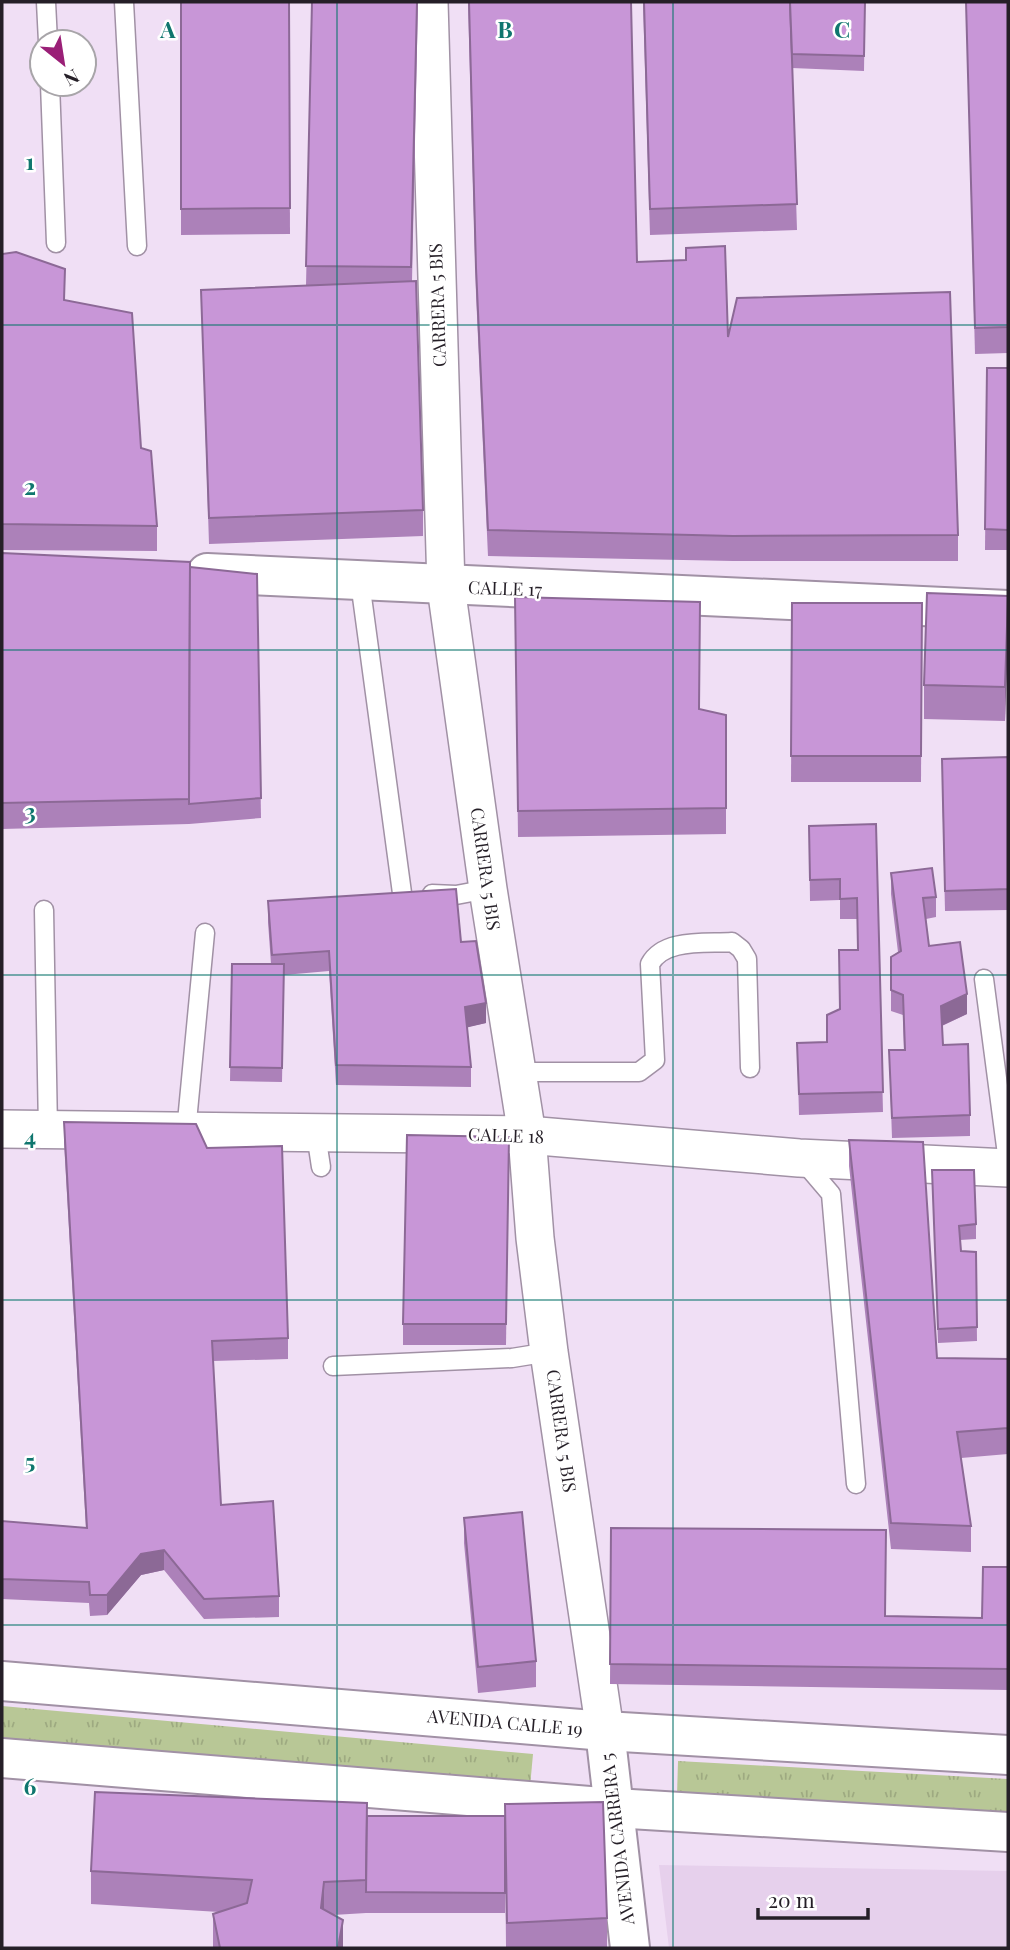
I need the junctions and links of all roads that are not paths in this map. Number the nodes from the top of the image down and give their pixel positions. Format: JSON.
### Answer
{"nodes":[{"id":1,"x":46,"y":2,"type":"edge"},
{"id":2,"x":124,"y":2,"type":"edge"},
{"id":3,"x":429,"y":2,"type":"edge"},
{"id":4,"x":47,"y":28,"type":"edge"},
{"id":5,"x":51,"y":98,"type":"edge"},
{"id":6,"x":56,"y":243,"type":"dead end"},
{"id":7,"x":137,"y":246,"type":"dead end"},
{"id":8,"x":167,"y":571,"type":"edge"},
{"id":9,"x":360,"y":582,"type":"junction"},
{"id":10,"x":446,"y":587,"type":"junction"},
{"id":11,"x":1008,"y":610,"type":"edge"},
{"id":12,"x":488,"y":889,"type":"junction"},
{"id":13,"x":44,"y":910,"type":"dead end"},
{"id":14,"x":205,"y":933,"type":"dead end"},
{"id":15,"x":984,"y":979,"type":"dead end"},
{"id":16,"x":750,"y":1068,"type":"dead end"},
{"id":17,"x":516,"y":1073,"type":"junction"},
{"id":18,"x":2,"y":1129,"type":"edge"},
{"id":19,"x":48,"y":1130,"type":"junction"},
{"id":20,"x":186,"y":1132,"type":"junction"},
{"id":21,"x":527,"y":1135,"type":"junction"},
{"id":22,"x":799,"y":1158,"type":"junction"},
{"id":23,"x":1008,"y":1162,"type":"edge"},
{"id":24,"x":1008,"y":1168,"type":"edge"},
{"id":25,"x":549,"y":1352,"type":"junction"},
{"id":26,"x":333,"y":1366,"type":"dead end"},
{"id":27,"x":856,"y":1484,"type":"dead end"},
{"id":28,"x":2,"y":1681,"type":"edge"},
{"id":29,"x":605,"y":1731,"type":"junction"},
{"id":30,"x":1008,"y":1755,"type":"edge"},
{"id":31,"x":2,"y":1758,"type":"edge"},
{"id":32,"x":614,"y":1808,"type":"junction"},
{"id":33,"x":1008,"y":1832,"type":"edge"},
{"id":34,"x":630,"y":1948,"type":"edge"}],
"edges":[{"from":1,"to":4,"type":"lane"},
{"from":2,"to":7,"type":"lane"},
{"from":3,"to":10,"type":"street","name":"CARRERA 5 BIS"},
{"from":5,"to":6,"type":"lane"},
{"from":8,"to":9,"type":"main road","name":"CALLE 17"},
{"from":9,"to":10,"type":"main road","name":"CALLE 17"},
{"from":9,"to":12,"type":"lane"},
{"from":10,"to":11,"type":"main road","name":"CALLE 17"},
{"from":10,"to":12,"type":"street","name":"CARRERA 5 BIS"},
{"from":12,"to":17,"type":"street","name":"CARRERA 5 BIS"},
{"from":13,"to":19,"type":"lane"},
{"from":14,"to":20,"type":"lane"},
{"from":15,"to":23,"type":"lane"},
{"from":16,"to":17,"type":"lane"},
{"from":17,"to":21,"type":"street","name":"CARRERA 5 BIS"},
{"from":18,"to":19,"type":"street","name":"CALLE 18"},
{"from":19,"to":20,"type":"street","name":"CALLE 18"},
{"from":20,"to":21,"type":"street","name":"CALLE 18"},
{"from":21,"to":22,"type":"street","name":"CALLE 18"},
{"from":21,"to":25,"type":"street","name":"CARRERA 5 BIS"},
{"from":22,"to":24,"type":"street","name":"CALLE 18"},
{"from":22,"to":27,"type":"lane"},
{"from":25,"to":26,"type":"lane"},
{"from":25,"to":29,"type":"street","name":"CARRERA 5 BIS"},
{"from":28,"to":29,"type":"main road","name":"AVENIDA CALLE 19"},
{"from":29,"to":30,"type":"main road","name":"AVENIDA CALLE 19"},
{"from":29,"to":32,"type":"main road","name":"AVENIDA CARRERA 5"},
{"from":31,"to":32,"type":"main road"},
{"from":32,"to":33,"type":"main road"},
{"from":32,"to":34,"type":"main road","name":"AVENIDA CARRERA 5"}]}
